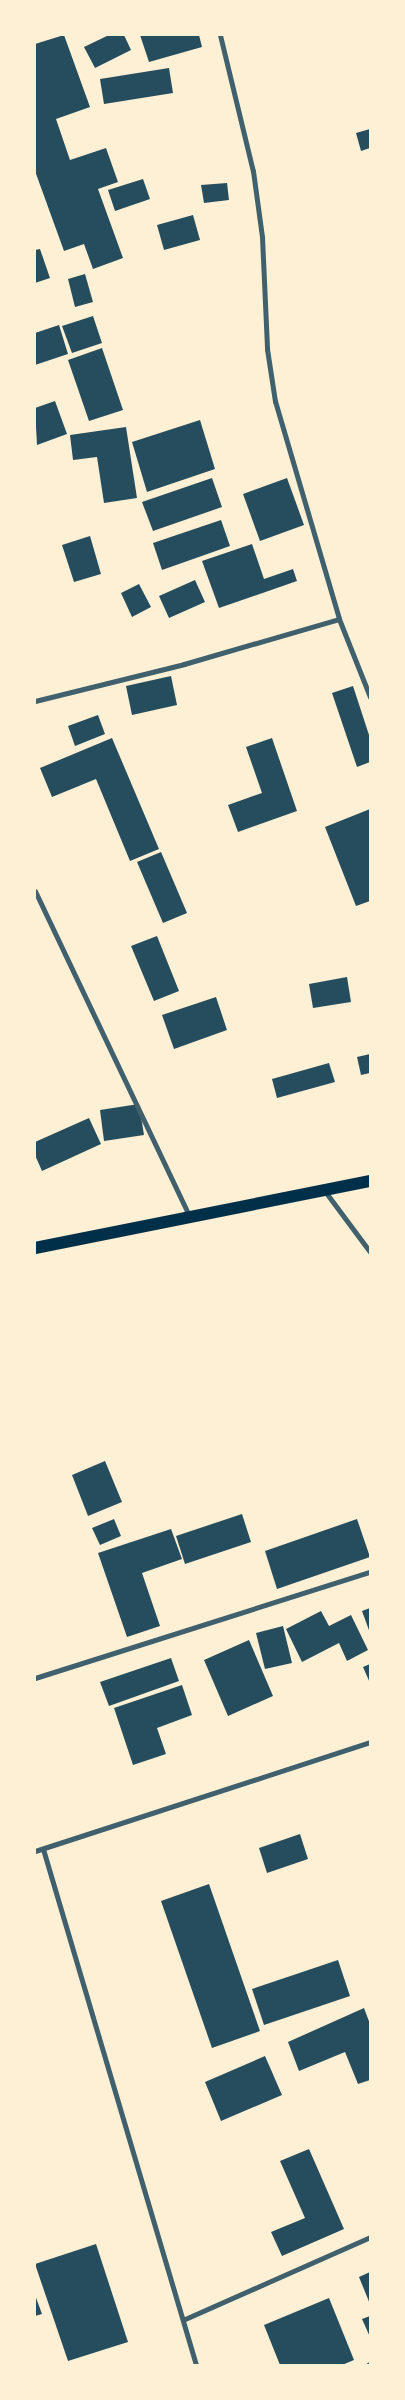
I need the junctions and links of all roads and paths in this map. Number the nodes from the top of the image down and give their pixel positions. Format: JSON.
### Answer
{"nodes":[{"id":1,"x":220,"y":35,"type":"edge"},
{"id":2,"x":339,"y":619,"type":"junction"},
{"id":3,"x":370,"y":697,"type":"edge"},
{"id":4,"x":35,"y":701,"type":"edge"},
{"id":5,"x":35,"y":891,"type":"edge"},
{"id":6,"x":370,"y":1181,"type":"edge"},
{"id":7,"x":324,"y":1190,"type":"junction"},
{"id":8,"x":189,"y":1217,"type":"junction"},
{"id":9,"x":35,"y":1248,"type":"edge"},
{"id":10,"x":370,"y":1252,"type":"edge"},
{"id":11,"x":370,"y":1572,"type":"edge"},
{"id":12,"x":35,"y":1678,"type":"edge"},
{"id":13,"x":370,"y":1742,"type":"edge"},
{"id":14,"x":43,"y":1849,"type":"junction"},
{"id":15,"x":35,"y":1851,"type":"edge"},
{"id":16,"x":370,"y":2237,"type":"edge"},
{"id":17,"x":184,"y":2320,"type":"junction"},
{"id":18,"x":196,"y":2365,"type":"edge"}],
"edges":[{"from":1,"to":2,"type":"street"},
{"from":2,"to":3,"type":"street"},
{"from":2,"to":4,"type":"street"},
{"from":5,"to":8,"type":"street"},
{"from":6,"to":7,"type":"main road"},
{"from":7,"to":8,"type":"main road"},
{"from":7,"to":10,"type":"street"},
{"from":8,"to":9,"type":"main road"},
{"from":11,"to":12,"type":"street"},
{"from":13,"to":14,"type":"street"},
{"from":14,"to":15,"type":"street"},
{"from":14,"to":17,"type":"street"},
{"from":16,"to":17,"type":"street"},
{"from":17,"to":18,"type":"street"}]}
